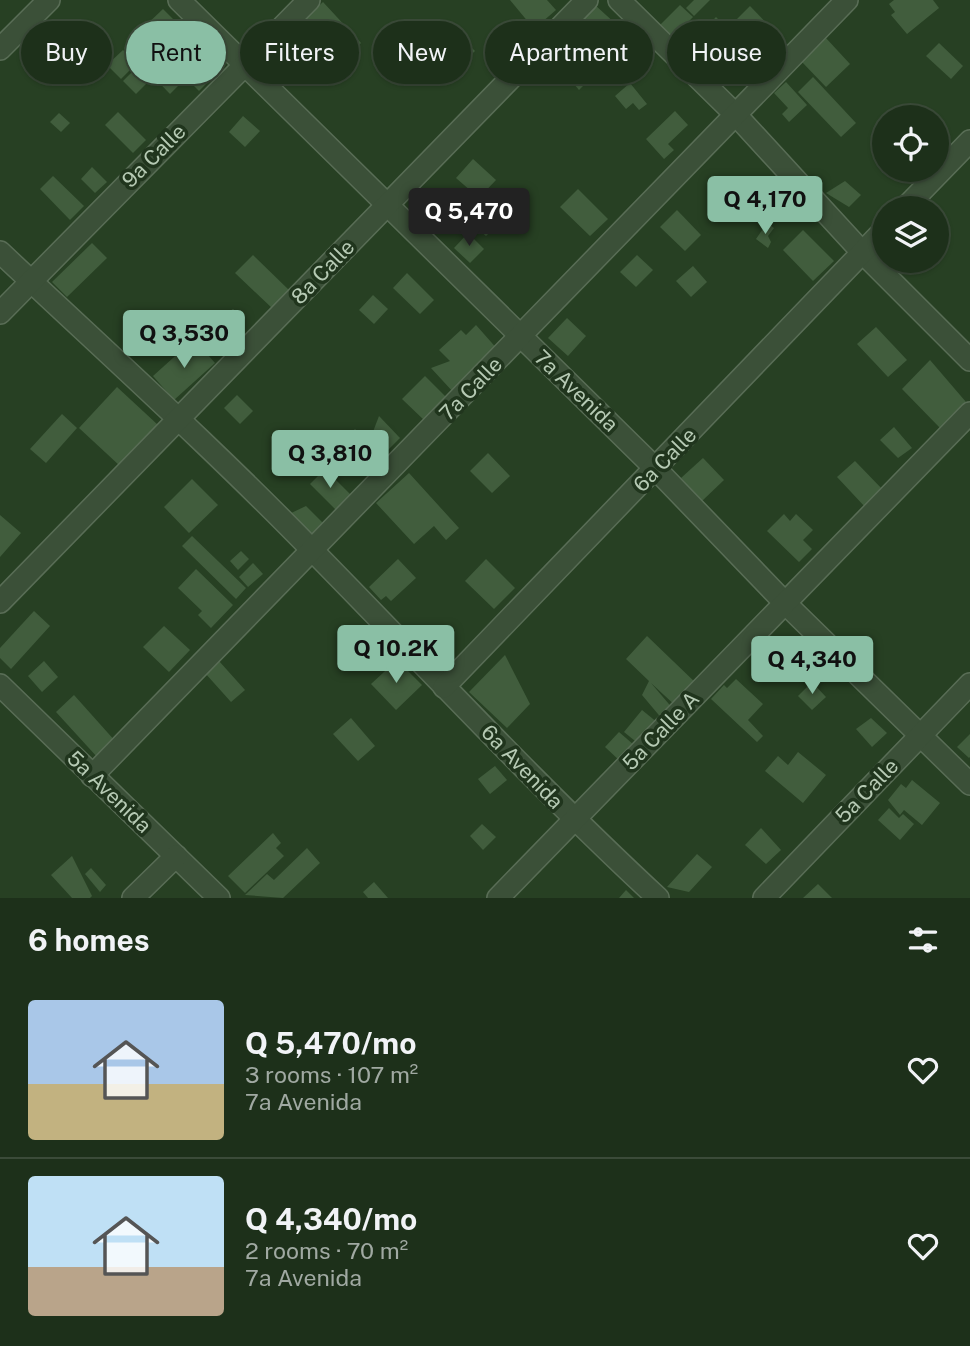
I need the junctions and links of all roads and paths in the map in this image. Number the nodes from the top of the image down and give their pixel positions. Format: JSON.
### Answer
{"nodes":[{"id":1,"x":49,"y":0,"type":"edge"},
{"id":2,"x":180,"y":0,"type":"edge"},
{"id":3,"x":309,"y":0,"type":"edge"},
{"id":4,"x":587,"y":0,"type":"edge"},
{"id":5,"x":619,"y":0,"type":"edge"},
{"id":6,"x":847,"y":0,"type":"edge"},
{"id":7,"x":288,"y":21,"type":"edge"},
{"id":8,"x":0,"y":50,"type":"edge"},
{"id":9,"x":240,"y":60,"type":"edge"},
{"id":10,"x":240,"y":70,"type":"edge"},
{"id":11,"x":264,"y":84,"type":"edge"},
{"id":12,"x":736,"y":115,"type":"junction"},
{"id":13,"x":970,"y":141,"type":"edge"},
{"id":14,"x":917,"y":196,"type":"edge"},
{"id":15,"x":387,"y":206,"type":"junction"},
{"id":16,"x":872,"y":242,"type":"edge"},
{"id":17,"x":0,"y":252,"type":"edge"},
{"id":18,"x":862,"y":252,"type":"junction"},
{"id":19,"x":31,"y":281,"type":"junction"},
{"id":20,"x":0,"y":313,"type":"edge"},
{"id":21,"x":521,"y":337,"type":"junction"},
{"id":22,"x":970,"y":360,"type":"edge"},
{"id":23,"x":970,"y":413,"type":"edge"},
{"id":24,"x":180,"y":419,"type":"junction"},
{"id":25,"x":656,"y":469,"type":"junction"},
{"id":26,"x":314,"y":551,"type":"junction"},
{"id":27,"x":0,"y":602,"type":"edge"},
{"id":28,"x":786,"y":604,"type":"junction"},
{"id":29,"x":970,"y":684,"type":"edge"},
{"id":30,"x":0,"y":685,"type":"edge"},
{"id":31,"x":444,"y":687,"type":"junction"},
{"id":32,"x":920,"y":736,"type":"junction"},
{"id":33,"x":92,"y":776,"type":"junction"},
{"id":34,"x":970,"y":784,"type":"edge"},
{"id":35,"x":574,"y":820,"type":"junction"},
{"id":36,"x":176,"y":856,"type":"junction"},
{"id":37,"x":133,"y":898,"type":"edge"},
{"id":38,"x":219,"y":898,"type":"edge"},
{"id":39,"x":498,"y":898,"type":"edge"},
{"id":40,"x":658,"y":898,"type":"edge"},
{"id":41,"x":764,"y":898,"type":"edge"}],
"edges":[{"from":1,"to":8,"type":"street"},
{"from":2,"to":9,"type":"street","name":"7a Avenida"},
{"from":3,"to":7,"type":"street","name":"9a Calle"},
{"from":4,"to":15,"type":"street","name":"8a Calle"},
{"from":5,"to":12,"type":"street"},
{"from":6,"to":12,"type":"street","name":"7a Calle"},
{"from":10,"to":19,"type":"street","name":"9a Calle"},
{"from":11,"to":15,"type":"street","name":"7a Avenida"},
{"from":12,"to":18,"type":"street"},
{"from":12,"to":21,"type":"street","name":"7a Calle"},
{"from":13,"to":14,"type":"street"},
{"from":15,"to":21,"type":"street","name":"7a Avenida"},
{"from":15,"to":24,"type":"street","name":"8a Calle"},
{"from":16,"to":18,"type":"street","name":"6a Calle"},
{"from":17,"to":19,"type":"street","name":"6a Avenida"},
{"from":18,"to":22,"type":"street"},
{"from":18,"to":25,"type":"street","name":"6a Calle"},
{"from":19,"to":20,"type":"street","name":"9a Calle"},
{"from":19,"to":24,"type":"street","name":"6a Avenida"},
{"from":21,"to":25,"type":"street","name":"7a Avenida"},
{"from":21,"to":26,"type":"street","name":"7a Calle"},
{"from":23,"to":28,"type":"street","name":"5a Calle A"},
{"from":24,"to":26,"type":"street","name":"6a Avenida"},
{"from":24,"to":27,"type":"street","name":"8a Calle"},
{"from":25,"to":28,"type":"street","name":"7a Avenida"},
{"from":25,"to":31,"type":"street","name":"6a Calle"},
{"from":26,"to":31,"type":"street","name":"6a Avenida"},
{"from":26,"to":33,"type":"street","name":"7a Calle"},
{"from":28,"to":32,"type":"street","name":"7a Avenida"},
{"from":28,"to":35,"type":"street","name":"5a Calle A"},
{"from":29,"to":32,"type":"street","name":"5a Calle"},
{"from":30,"to":33,"type":"street","name":"5a Avenida"},
{"from":31,"to":35,"type":"street","name":"6a Avenida"},
{"from":32,"to":34,"type":"street","name":"7a Avenida"},
{"from":32,"to":41,"type":"street","name":"5a Calle"},
{"from":33,"to":36,"type":"street","name":"5a Avenida"},
{"from":35,"to":39,"type":"street","name":"5a Calle A"},
{"from":35,"to":40,"type":"street","name":"6a Avenida"},
{"from":36,"to":37,"type":"street"},
{"from":36,"to":38,"type":"street","name":"5a Avenida"}]}
